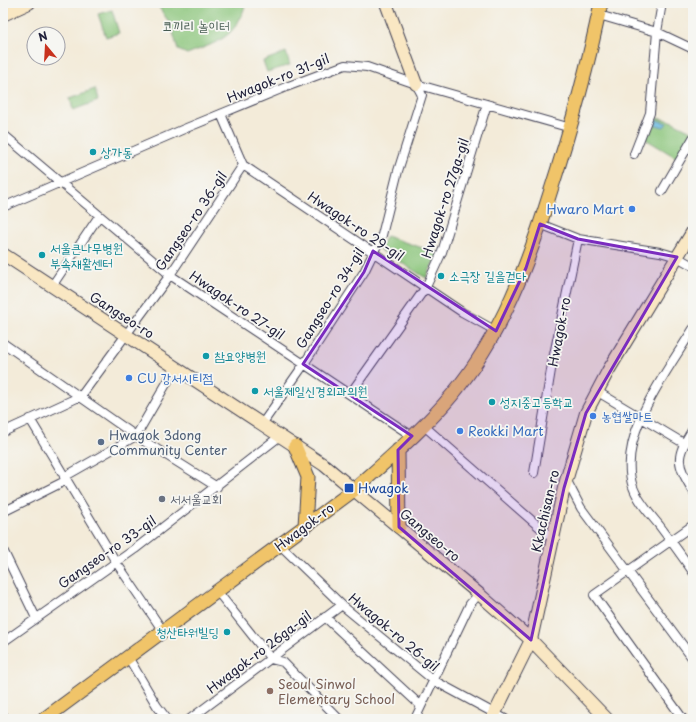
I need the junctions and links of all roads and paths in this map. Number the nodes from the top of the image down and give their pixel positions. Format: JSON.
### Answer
{"nodes":[{"id":1,"x":29,"y":3,"type":"edge"},
{"id":2,"x":386,"y":3,"type":"edge"},
{"id":3,"x":662,"y":3,"type":"edge"},
{"id":4,"x":600,"y":9,"type":"edge"},
{"id":5,"x":3,"y":16,"type":"edge"},
{"id":6,"x":657,"y":32,"type":"junction"},
{"id":7,"x":693,"y":49,"type":"edge"},
{"id":8,"x":416,"y":84,"type":"junction"},
{"id":9,"x":487,"y":104,"type":"junction"},
{"id":10,"x":221,"y":114,"type":"junction"},
{"id":11,"x":571,"y":128,"type":"junction"},
{"id":12,"x":3,"y":134,"type":"edge"},
{"id":13,"x":693,"y":138,"type":"edge"},
{"id":14,"x":634,"y":154,"type":"dead end"},
{"id":15,"x":243,"y":165,"type":"junction"},
{"id":16,"x":58,"y":182,"type":"junction"},
{"id":17,"x":662,"y":191,"type":"dead end"},
{"id":18,"x":3,"y":207,"type":"edge"},
{"id":19,"x":99,"y":216,"type":"junction"},
{"id":20,"x":540,"y":224,"type":"junction"},
{"id":21,"x":693,"y":232,"type":"edge"},
{"id":22,"x":578,"y":239,"type":"junction"},
{"id":23,"x":373,"y":251,"type":"junction"},
{"id":24,"x":3,"y":254,"type":"edge"},
{"id":25,"x":677,"y":257,"type":"junction"},
{"id":26,"x":693,"y":266,"type":"edge"},
{"id":27,"x":170,"y":275,"type":"junction"},
{"id":28,"x":52,"y":286,"type":"junction"},
{"id":29,"x":426,"y":287,"type":"junction"},
{"id":30,"x":693,"y":329,"type":"edge"},
{"id":31,"x":496,"y":331,"type":"junction"},
{"id":32,"x":127,"y":335,"type":"junction"},
{"id":33,"x":3,"y":343,"type":"edge"},
{"id":34,"x":304,"y":364,"type":"junction"},
{"id":35,"x":176,"y":367,"type":"junction"},
{"id":36,"x":598,"y":392,"type":"junction"},
{"id":37,"x":350,"y":394,"type":"junction"},
{"id":38,"x":81,"y":396,"type":"junction"},
{"id":39,"x":640,"y":418,"type":"junction"},
{"id":40,"x":30,"y":419,"type":"junction"},
{"id":41,"x":262,"y":424,"type":"junction"},
{"id":42,"x":423,"y":425,"type":"junction"},
{"id":43,"x":693,"y":429,"type":"edge"},
{"id":44,"x":3,"y":432,"type":"edge"},
{"id":45,"x":136,"y":436,"type":"junction"},
{"id":46,"x":280,"y":436,"type":"junction"},
{"id":47,"x":412,"y":436,"type":"junction"},
{"id":48,"x":684,"y":444,"type":"junction"},
{"id":49,"x":295,"y":446,"type":"junction"},
{"id":50,"x":398,"y":450,"type":"junction"},
{"id":51,"x":534,"y":473,"type":"dead end"},
{"id":52,"x":66,"y":479,"type":"junction"},
{"id":53,"x":566,"y":479,"type":"junction"},
{"id":54,"x":217,"y":487,"type":"junction"},
{"id":55,"x":354,"y":490,"type":"junction"},
{"id":56,"x":693,"y":491,"type":"edge"},
{"id":57,"x":3,"y":512,"type":"edge"},
{"id":58,"x":693,"y":525,"type":"edge"},
{"id":59,"x":305,"y":526,"type":"junction"},
{"id":60,"x":399,"y":528,"type":"junction"},
{"id":61,"x":553,"y":539,"type":"junction"},
{"id":62,"x":671,"y":541,"type":"junction"},
{"id":63,"x":280,"y":545,"type":"junction"},
{"id":64,"x":3,"y":550,"type":"edge"},
{"id":65,"x":116,"y":562,"type":"junction"},
{"id":66,"x":628,"y":571,"type":"junction"},
{"id":67,"x":693,"y":572,"type":"edge"},
{"id":68,"x":217,"y":591,"type":"junction"},
{"id":69,"x":479,"y":594,"type":"junction"},
{"id":70,"x":342,"y":605,"type":"junction"},
{"id":71,"x":36,"y":618,"type":"junction"},
{"id":72,"x":325,"y":618,"type":"junction"},
{"id":73,"x":164,"y":631,"type":"junction"},
{"id":74,"x":531,"y":640,"type":"junction"},
{"id":75,"x":3,"y":642,"type":"edge"},
{"id":76,"x":128,"y":657,"type":"junction"},
{"id":77,"x":271,"y":659,"type":"junction"},
{"id":78,"x":693,"y":659,"type":"edge"},
{"id":79,"x":433,"y":680,"type":"junction"},
{"id":80,"x":421,"y":706,"type":"junction"},
{"id":81,"x":3,"y":715,"type":"edge"},
{"id":82,"x":498,"y":717,"type":"edge"},
{"id":83,"x":5,"y":719,"type":"edge"},
{"id":84,"x":44,"y":719,"type":"edge"},
{"id":85,"x":167,"y":719,"type":"edge"},
{"id":86,"x":190,"y":719,"type":"edge"},
{"id":87,"x":339,"y":719,"type":"edge"},
{"id":88,"x":415,"y":719,"type":"edge"},
{"id":89,"x":607,"y":719,"type":"edge"},
{"id":90,"x":684,"y":719,"type":"edge"}],
"edges":[{"from":1,"to":5,"type":"main road"},
{"from":2,"to":8,"type":"main road"},
{"from":3,"to":6,"type":"street"},
{"from":4,"to":6,"type":"street"},
{"from":4,"to":11,"type":"main road","name":"Hwagok-ro"},
{"from":6,"to":7,"type":"street"},
{"from":6,"to":14,"type":"street"},
{"from":8,"to":9,"type":"street","name":"Hwagok-ro 31-gil"},
{"from":8,"to":10,"type":"street","name":"Hwagok-ro 31-gil"},
{"from":8,"to":23,"type":"street","name":"Gangseo-ro 34-gil"},
{"from":9,"to":11,"type":"street","name":"Hwagok-ro 31-gil"},
{"from":9,"to":29,"type":"street","name":"Hwagok-ro 27ga-gil"},
{"from":10,"to":15,"type":"street","name":"Gangseo-ro 36-gil"},
{"from":10,"to":16,"type":"street","name":"Hwagok-ro 31-gil"},
{"from":11,"to":20,"type":"main road","name":"Hwagok-ro"},
{"from":12,"to":16,"type":"street","name":"Hwagok-ro 27-gil"},
{"from":13,"to":17,"type":"street"},
{"from":15,"to":23,"type":"street","name":"Hwagok-ro 29-gil"},
{"from":15,"to":27,"type":"street","name":"Gangseo-ro 36-gil"},
{"from":16,"to":18,"type":"street","name":"Hwagok-ro 31-gil"},
{"from":16,"to":19,"type":"street","name":"Hwagok-ro 27-gil"},
{"from":19,"to":27,"type":"street","name":"Hwagok-ro 27-gil"},
{"from":19,"to":28,"type":"street"},
{"from":20,"to":22,"type":"street"},
{"from":20,"to":31,"type":"main road","name":"Hwagok-ro"},
{"from":21,"to":25,"type":"main road","name":"Kkachisan-ro"},
{"from":22,"to":25,"type":"street"},
{"from":22,"to":51,"type":"street","name":"Hwagok-ro"},
{"from":23,"to":29,"type":"street","name":"Hwagok-ro 29-gil"},
{"from":23,"to":34,"type":"street","name":"Gangseo-ro 34-gil"},
{"from":24,"to":28,"type":"main road","name":"Gangseo-ro"},
{"from":25,"to":26,"type":"street"},
{"from":25,"to":36,"type":"main road","name":"Kkachisan-ro"},
{"from":27,"to":32,"type":"street","name":"Gangseo-ro 36-gil"},
{"from":27,"to":34,"type":"street","name":"Hwagok-ro 27-gil"},
{"from":28,"to":32,"type":"main road","name":"Gangseo-ro"},
{"from":29,"to":31,"type":"street","name":"Hwagok-ro 29-gil"},
{"from":29,"to":37,"type":"street","name":"Hwagok-ro 27ga-gil"},
{"from":30,"to":39,"type":"street"},
{"from":31,"to":42,"type":"main road","name":"Hwagok-ro"},
{"from":32,"to":35,"type":"main road","name":"Gangseo-ro"},
{"from":32,"to":38,"type":"street","name":"Gangseo-ro 36-gil"},
{"from":33,"to":38,"type":"street"},
{"from":34,"to":37,"type":"street","name":"Hwagok-ro 27-gil"},
{"from":34,"to":41,"type":"street","name":"Gangseo-ro 34-gil"},
{"from":35,"to":41,"type":"main road","name":"Gangseo-ro"},
{"from":35,"to":45,"type":"street"},
{"from":36,"to":39,"type":"street"},
{"from":36,"to":53,"type":"main road","name":"Kkachisan-ro"},
{"from":37,"to":47,"type":"street","name":"Hwagok-ro 27-gil"},
{"from":38,"to":40,"type":"street"},
{"from":38,"to":45,"type":"street"},
{"from":39,"to":48,"type":"street"},
{"from":39,"to":62,"type":"street"},
{"from":40,"to":44,"type":"street"},
{"from":40,"to":52,"type":"street"},
{"from":41,"to":46,"type":"main road","name":"Gangseo-ro"},
{"from":42,"to":47,"type":"main road","name":"Hwagok-ro"},
{"from":42,"to":61,"type":"street"},
{"from":43,"to":48,"type":"street"},
{"from":45,"to":52,"type":"street"},
{"from":45,"to":54,"type":"street"},
{"from":46,"to":49,"type":"main road","name":"Gangseo-ro"},
{"from":46,"to":54,"type":"street","name":"Gangseo-ro 33-gil"},
{"from":47,"to":50,"type":"main road","name":"Hwagok-ro"},
{"from":48,"to":56,"type":"street"},
{"from":49,"to":55,"type":"main road","name":"Gangseo-ro"},
{"from":49,"to":59,"type":"main road"},
{"from":50,"to":55,"type":"main road","name":"Hwagok-ro"},
{"from":50,"to":60,"type":"main road"},
{"from":52,"to":57,"type":"street"},
{"from":52,"to":65,"type":"street"},
{"from":53,"to":61,"type":"main road","name":"Kkachisan-ro"},
{"from":53,"to":66,"type":"street"},
{"from":54,"to":65,"type":"street","name":"Gangseo-ro 33-gil"},
{"from":55,"to":59,"type":"main road","name":"Hwagok-ro"},
{"from":55,"to":60,"type":"main road","name":"Gangseo-ro"},
{"from":58,"to":62,"type":"street"},
{"from":59,"to":63,"type":"main road","name":"Hwagok-ro"},
{"from":60,"to":69,"type":"main road","name":"Gangseo-ro"},
{"from":61,"to":74,"type":"main road","name":"Kkachisan-ro"},
{"from":62,"to":66,"type":"street"},
{"from":62,"to":67,"type":"street"},
{"from":63,"to":68,"type":"main road","name":"Hwagok-ro"},
{"from":63,"to":70,"type":"street","name":"Hwagok-ro 26-gil"},
{"from":64,"to":71,"type":"street"},
{"from":65,"to":71,"type":"street","name":"Gangseo-ro 33-gil"},
{"from":65,"to":73,"type":"street"},
{"from":66,"to":78,"type":"street"},
{"from":66,"to":90,"type":"street"},
{"from":68,"to":73,"type":"main road","name":"Hwagok-ro"},
{"from":68,"to":77,"type":"street"},
{"from":69,"to":74,"type":"main road","name":"Gangseo-ro"},
{"from":69,"to":79,"type":"street"},
{"from":70,"to":72,"type":"street","name":"Hwagok-ro 26ga-gil"},
{"from":70,"to":79,"type":"street","name":"Hwagok-ro 26-gil"},
{"from":71,"to":75,"type":"street","name":"Gangseo-ro 33-gil"},
{"from":72,"to":77,"type":"street","name":"Hwagok-ro 26ga-gil"},
{"from":72,"to":80,"type":"street"},
{"from":73,"to":76,"type":"main road","name":"Hwagok-ro"},
{"from":74,"to":82,"type":"main road","name":"Kkachisan-ro"},
{"from":74,"to":89,"type":"main road","name":"Gangseo-ro"},
{"from":76,"to":84,"type":"main road","name":"Hwagok-ro"},
{"from":76,"to":85,"type":"street"},
{"from":77,"to":86,"type":"street","name":"Hwagok-ro 26ga-gil"},
{"from":77,"to":87,"type":"street"},
{"from":79,"to":80,"type":"street"},
{"from":79,"to":82,"type":"street","name":"Hwagok-ro 26-gil"},
{"from":80,"to":88,"type":"street"},
{"from":81,"to":83,"type":"street"}]}
